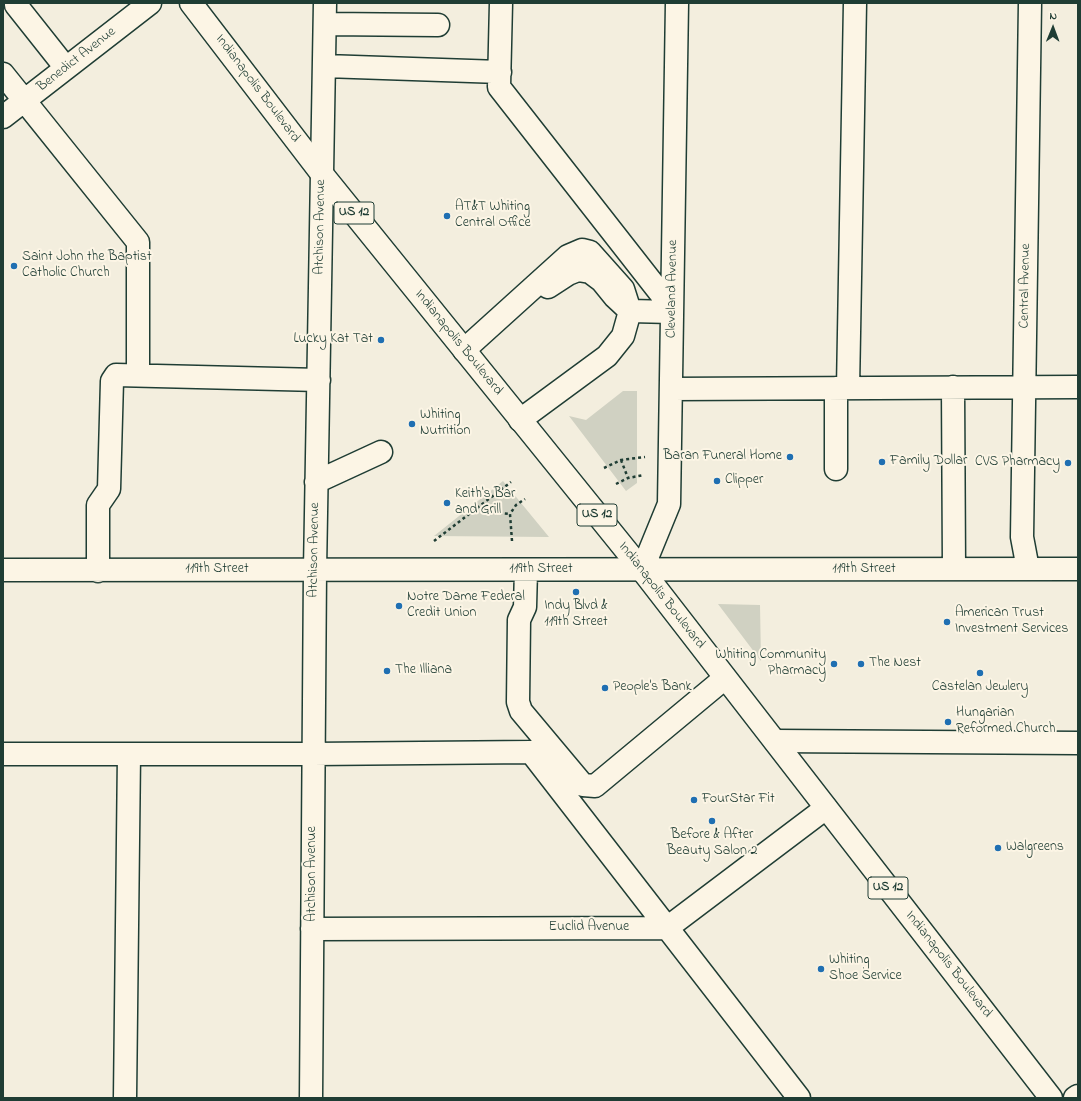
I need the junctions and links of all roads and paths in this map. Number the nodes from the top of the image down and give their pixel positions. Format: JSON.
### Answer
{"nodes":[{"id":1,"x":150,"y":3,"type":"edge"},
{"id":2,"x":191,"y":3,"type":"edge"},
{"id":3,"x":501,"y":3,"type":"edge"},
{"id":4,"x":677,"y":3,"type":"edge"},
{"id":5,"x":855,"y":3,"type":"edge"},
{"id":6,"x":1030,"y":3,"type":"edge"},
{"id":7,"x":16,"y":5,"type":"dead end"},
{"id":8,"x":325,"y":13,"type":"edge"},
{"id":9,"x":438,"y":25,"type":"dead end"},
{"id":10,"x":325,"y":66,"type":"junction"},
{"id":11,"x":66,"y":68,"type":"junction"},
{"id":12,"x":500,"y":72,"type":"junction"},
{"id":13,"x":3,"y":74,"type":"edge"},
{"id":14,"x":24,"y":101,"type":"junction"},
{"id":15,"x":3,"y":117,"type":"edge"},
{"id":16,"x":322,"y":174,"type":"junction"},
{"id":17,"x":672,"y":310,"type":"junction"},
{"id":18,"x":630,"y":311,"type":"junction"},
{"id":19,"x":464,"y":350,"type":"junction"},
{"id":20,"x":138,"y":375,"type":"junction"},
{"id":21,"x":318,"y":380,"type":"junction"},
{"id":22,"x":1025,"y":386,"type":"junction"},
{"id":23,"x":1078,"y":386,"type":"edge"},
{"id":24,"x":953,"y":387,"type":"junction"},
{"id":25,"x":842,"y":388,"type":"junction"},
{"id":26,"x":671,"y":389,"type":"junction"},
{"id":27,"x":520,"y":420,"type":"junction"},
{"id":28,"x":381,"y":452,"type":"dead end"},
{"id":29,"x":645,"y":456,"type":"dead end"},
{"id":30,"x":621,"y":460,"type":"junction"},
{"id":31,"x":604,"y":468,"type":"dead end"},
{"id":32,"x":836,"y":469,"type":"dead end"},
{"id":33,"x":644,"y":476,"type":"dead end"},
{"id":34,"x":628,"y":478,"type":"junction"},
{"id":35,"x":316,"y":482,"type":"junction"},
{"id":36,"x":511,"y":482,"type":"dead end"},
{"id":37,"x":616,"y":484,"type":"dead end"},
{"id":38,"x":525,"y":499,"type":"dead end"},
{"id":39,"x":475,"y":510,"type":"junction"},
{"id":40,"x":510,"y":514,"type":"junction"},
{"id":41,"x":434,"y":541,"type":"dead end"},
{"id":42,"x":512,"y":541,"type":"dead end"},
{"id":43,"x":954,"y":569,"type":"junction"},
{"id":44,"x":1028,"y":569,"type":"junction"},
{"id":45,"x":1078,"y":569,"type":"edge"},
{"id":46,"x":3,"y":570,"type":"edge"},
{"id":47,"x":315,"y":570,"type":"junction"},
{"id":48,"x":526,"y":570,"type":"junction"},
{"id":49,"x":642,"y":570,"type":"junction"},
{"id":50,"x":98,"y":571,"type":"junction"},
{"id":51,"x":725,"y":678,"type":"junction"},
{"id":52,"x":775,"y":741,"type":"junction"},
{"id":53,"x":1078,"y":743,"type":"edge"},
{"id":54,"x":3,"y":754,"type":"edge"},
{"id":55,"x":129,"y":754,"type":"junction"},
{"id":56,"x":314,"y":754,"type":"junction"},
{"id":57,"x":826,"y":808,"type":"junction"},
{"id":58,"x":667,"y":928,"type":"junction"},
{"id":59,"x":312,"y":929,"type":"junction"},
{"id":60,"x":1078,"y":1096,"type":"edge"},
{"id":61,"x":125,"y":1098,"type":"edge"},
{"id":62,"x":311,"y":1098,"type":"edge"},
{"id":63,"x":799,"y":1098,"type":"edge"},
{"id":64,"x":1051,"y":1098,"type":"edge"},
{"id":65,"x":1075,"y":1098,"type":"edge"}],
"edges":[{"from":1,"to":11,"type":"street","name":"Benedict Avenue"},
{"from":2,"to":16,"type":"street","name":"Indianapolis Boulevard","number":"US 12"},
{"from":3,"to":12,"type":"street"},
{"from":4,"to":17,"type":"street","name":"Cleveland Avenue"},
{"from":5,"to":25,"type":"street"},
{"from":6,"to":22,"type":"street","name":"Central Avenue"},
{"from":7,"to":11,"type":"street"},
{"from":8,"to":9,"type":"street"},
{"from":8,"to":10,"type":"street","name":"Atchison Avenue"},
{"from":10,"to":12,"type":"street"},
{"from":10,"to":16,"type":"street","name":"Atchison Avenue"},
{"from":11,"to":14,"type":"street","name":"Benedict Avenue"},
{"from":12,"to":17,"type":"street"},
{"from":13,"to":14,"type":"street"},
{"from":14,"to":15,"type":"street","name":"Benedict Avenue"},
{"from":14,"to":20,"type":"street"},
{"from":16,"to":19,"type":"street","name":"Indianapolis Boulevard","number":"US 12"},
{"from":16,"to":21,"type":"street","name":"Atchison Avenue"},
{"from":17,"to":18,"type":"street"},
{"from":17,"to":26,"type":"street","name":"Cleveland Avenue"},
{"from":18,"to":19,"type":"street"},
{"from":18,"to":27,"type":"street"},
{"from":19,"to":27,"type":"street","name":"Indianapolis Boulevard","number":"US 12"},
{"from":20,"to":21,"type":"street"},
{"from":20,"to":50,"type":"street"},
{"from":21,"to":35,"type":"street","name":"Atchison Avenue"},
{"from":22,"to":23,"type":"street"},
{"from":22,"to":24,"type":"street"},
{"from":22,"to":44,"type":"street","name":"Central Avenue"},
{"from":24,"to":25,"type":"street"},
{"from":24,"to":43,"type":"street"},
{"from":25,"to":26,"type":"street"},
{"from":25,"to":32,"type":"street"},
{"from":26,"to":49,"type":"street","name":"Cleveland Avenue"},
{"from":27,"to":49,"type":"street","name":"Indianapolis Boulevard","number":"US 12"},
{"from":28,"to":35,"type":"street"},
{"from":29,"to":30,"type":"path"},
{"from":30,"to":31,"type":"path"},
{"from":30,"to":34,"type":"path"},
{"from":33,"to":34,"type":"path"},
{"from":34,"to":37,"type":"path"},
{"from":35,"to":47,"type":"street","name":"Atchison Avenue"},
{"from":36,"to":39,"type":"path"},
{"from":38,"to":40,"type":"path"},
{"from":39,"to":40,"type":"path"},
{"from":39,"to":41,"type":"path"},
{"from":40,"to":42,"type":"path"},
{"from":43,"to":44,"type":"street","name":"119th Street"},
{"from":43,"to":49,"type":"street","name":"119th Street"},
{"from":44,"to":45,"type":"street","name":"119th Street"},
{"from":46,"to":50,"type":"street","name":"119th Street"},
{"from":47,"to":48,"type":"street","name":"119th Street"},
{"from":47,"to":50,"type":"street","name":"119th Street"},
{"from":47,"to":56,"type":"street","name":"Atchison Avenue"},
{"from":48,"to":49,"type":"street","name":"119th Street"},
{"from":48,"to":51,"type":"street"},
{"from":49,"to":51,"type":"street","name":"Indianapolis Boulevard","number":"US 12"},
{"from":51,"to":52,"type":"street","name":"Indianapolis Boulevard","number":"US 12"},
{"from":52,"to":53,"type":"street"},
{"from":52,"to":57,"type":"street","name":"Indianapolis Boulevard","number":"US 12"},
{"from":54,"to":55,"type":"street"},
{"from":55,"to":56,"type":"street"},
{"from":55,"to":61,"type":"street"},
{"from":56,"to":58,"type":"street"},
{"from":56,"to":59,"type":"street","name":"Atchison Avenue"},
{"from":57,"to":58,"type":"street"},
{"from":57,"to":64,"type":"street","name":"Indianapolis Boulevard","number":"US 12"},
{"from":58,"to":59,"type":"street","name":"Euclid Avenue"},
{"from":58,"to":63,"type":"street"},
{"from":59,"to":62,"type":"street","name":"Atchison Avenue"},
{"from":60,"to":65,"type":"street"}]}
